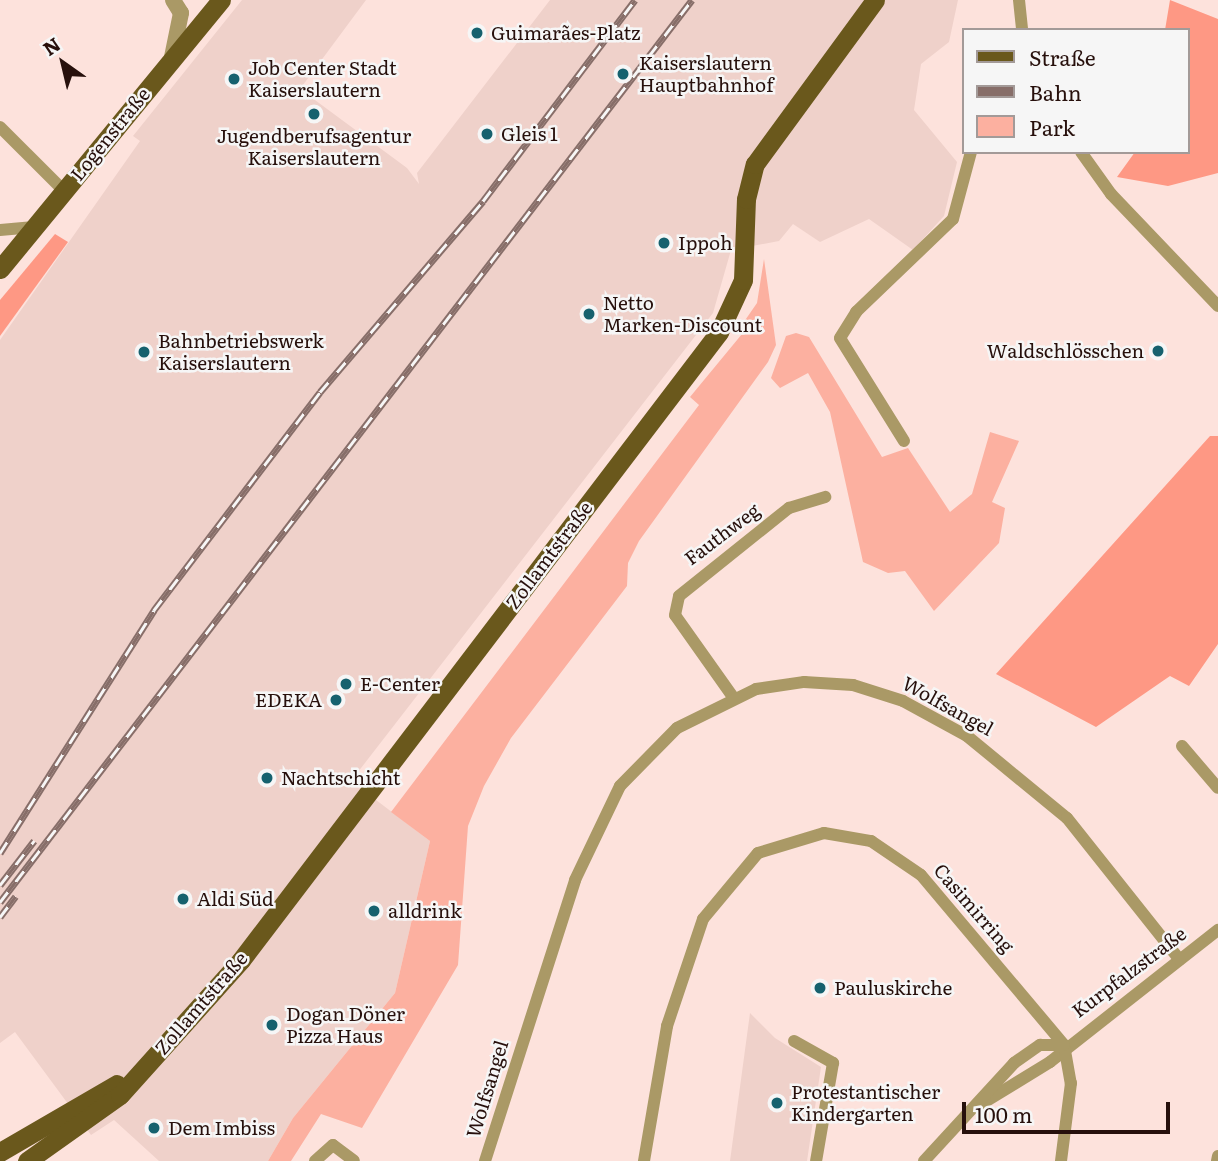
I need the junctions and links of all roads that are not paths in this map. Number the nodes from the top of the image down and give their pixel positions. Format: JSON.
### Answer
{"nodes":[{"id":1,"x":173,"y":0,"type":"edge"},
{"id":2,"x":875,"y":0,"type":"edge"},
{"id":3,"x":1018,"y":0,"type":"edge"},
{"id":4,"x":214,"y":2,"type":"edge"},
{"id":5,"x":1023,"y":28,"type":"edge"},
{"id":6,"x":170,"y":61,"type":"junction"},
{"id":7,"x":0,"y":127,"type":"edge"},
{"id":8,"x":970,"y":154,"type":"edge"},
{"id":9,"x":1082,"y":154,"type":"edge"},
{"id":10,"x":64,"y":191,"type":"junction"},
{"id":11,"x":34,"y":227,"type":"junction"},
{"id":12,"x":0,"y":230,"type":"edge"},
{"id":13,"x":0,"y":269,"type":"edge"},
{"id":14,"x":1218,"y":306,"type":"edge"},
{"id":15,"x":904,"y":441,"type":"dead end"},
{"id":16,"x":825,"y":497,"type":"dead end"},
{"id":17,"x":733,"y":697,"type":"junction"},
{"id":18,"x":1182,"y":746,"type":"dead end"},
{"id":19,"x":1218,"y":788,"type":"edge"},
{"id":20,"x":1218,"y":930,"type":"edge"},
{"id":21,"x":1180,"y":960,"type":"junction"},
{"id":22,"x":794,"y":1041,"type":"dead end"},
{"id":23,"x":1064,"y":1045,"type":"junction"},
{"id":24,"x":140,"y":1071,"type":"junction"},
{"id":25,"x":980,"y":1105,"type":"junction"},
{"id":26,"x":3,"y":1152,"type":"edge"},
{"id":27,"x":27,"y":1161,"type":"edge"},
{"id":28,"x":315,"y":1161,"type":"edge"},
{"id":29,"x":354,"y":1161,"type":"edge"},
{"id":30,"x":485,"y":1161,"type":"edge"},
{"id":31,"x":644,"y":1161,"type":"edge"},
{"id":32,"x":816,"y":1161,"type":"edge"},
{"id":33,"x":924,"y":1161,"type":"edge"},
{"id":34,"x":1061,"y":1161,"type":"edge"}],
"edges":[{"from":1,"to":6,"type":"street"},
{"from":2,"to":24,"type":"main road","name":"Zollamtstraße"},
{"from":3,"to":5,"type":"street"},
{"from":4,"to":6,"type":"main road","name":"Logenstraße"},
{"from":6,"to":10,"type":"main road","name":"Logenstraße"},
{"from":7,"to":10,"type":"street"},
{"from":8,"to":15,"type":"street"},
{"from":9,"to":14,"type":"street"},
{"from":10,"to":11,"type":"main road","name":"Logenstraße"},
{"from":11,"to":12,"type":"street"},
{"from":11,"to":13,"type":"main road","name":"Logenstraße"},
{"from":16,"to":17,"type":"street","name":"Fauthweg"},
{"from":17,"to":21,"type":"street","name":"Wolfsangel"},
{"from":17,"to":30,"type":"street","name":"Wolfsangel"},
{"from":18,"to":19,"type":"street"},
{"from":20,"to":21,"type":"street","name":"Kurpfalzstraße"},
{"from":21,"to":23,"type":"street","name":"Kurpfalzstraße"},
{"from":22,"to":32,"type":"street"},
{"from":23,"to":25,"type":"street","name":"Kurpfalzstraße"},
{"from":23,"to":25,"type":"street","name":"Kurpfalzstraße"},
{"from":23,"to":31,"type":"street","name":"Casimirring"},
{"from":23,"to":34,"type":"street","name":"Casimirring"},
{"from":24,"to":26,"type":"main road","name":"Zollamtstraße"},
{"from":24,"to":27,"type":"main road","name":"Zollamtstraße"},
{"from":25,"to":33,"type":"street","name":"Kurpfalzstraße"},
{"from":28,"to":29,"type":"street"}]}
